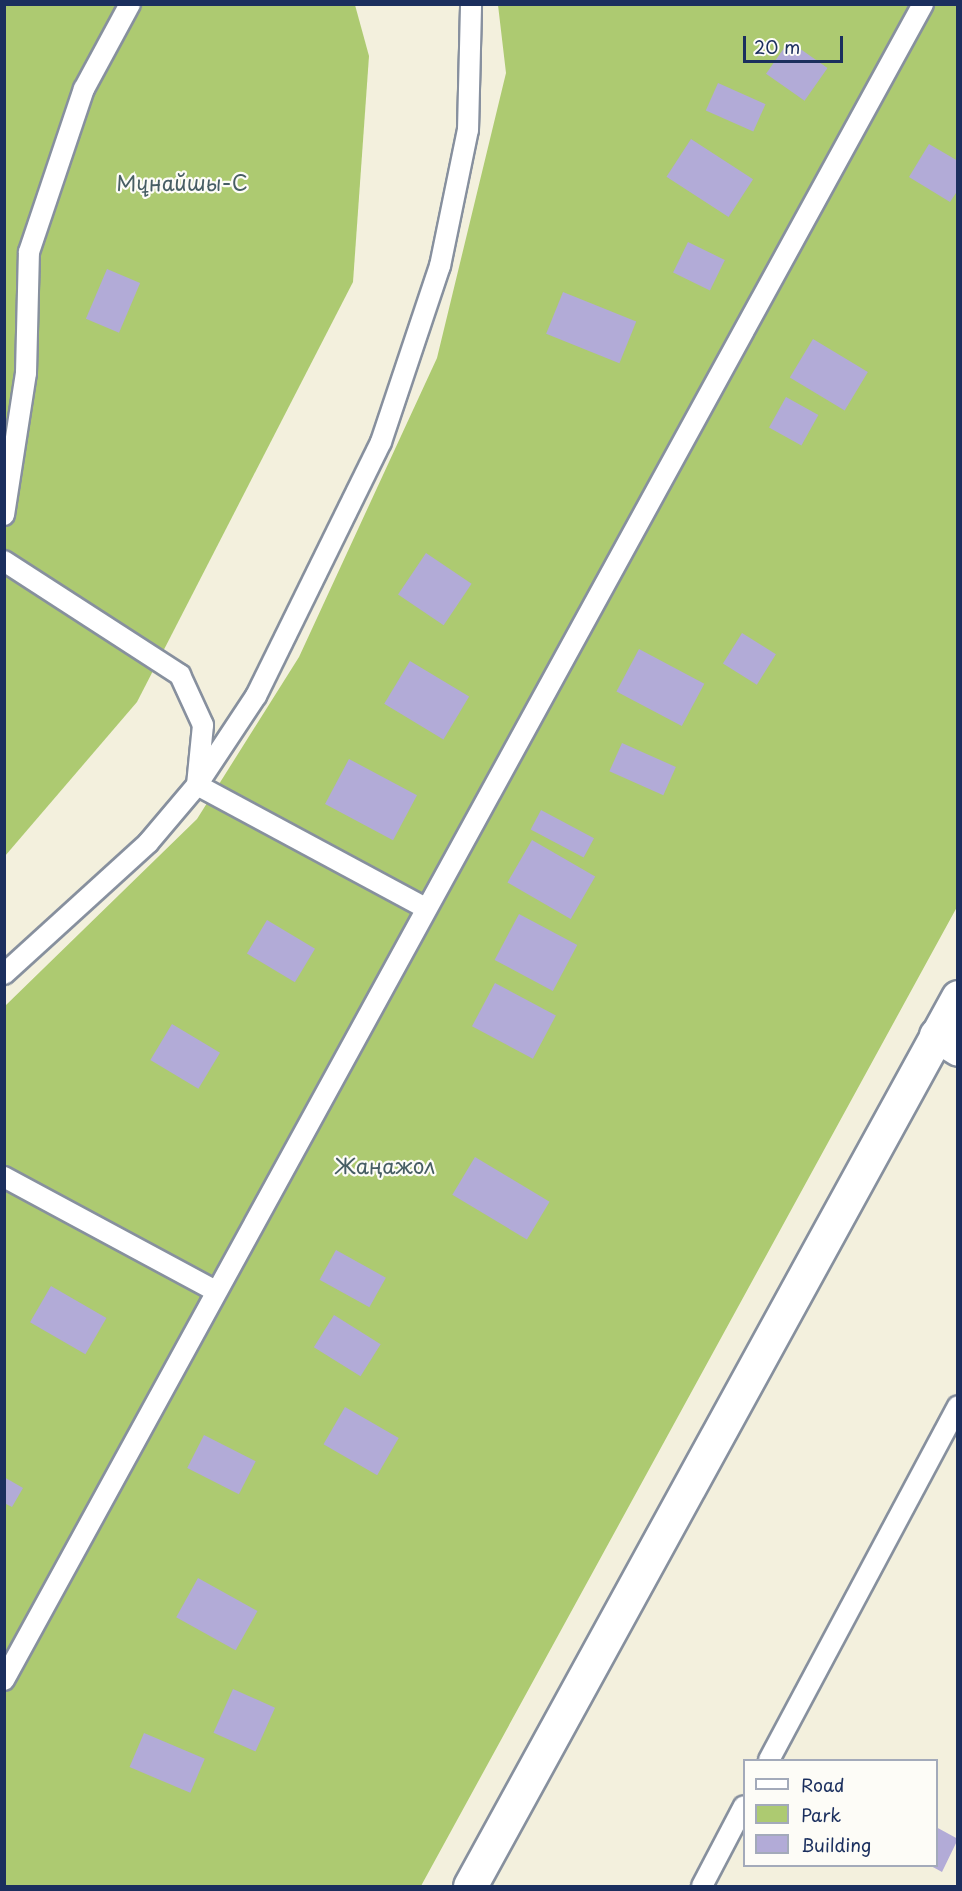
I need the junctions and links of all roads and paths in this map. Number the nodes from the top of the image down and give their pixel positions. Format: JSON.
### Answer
{"nodes":[{"id":1,"x":130,"y":4,"type":"edge"},
{"id":2,"x":471,"y":4,"type":"edge"},
{"id":3,"x":923,"y":4,"type":"edge"},
{"id":4,"x":5,"y":506,"type":"edge"},
{"id":5,"x":4,"y":561,"type":"edge"},
{"id":6,"x":197,"y":785,"type":"junction"},
{"id":7,"x":425,"y":908,"type":"junction"},
{"id":8,"x":4,"y":975,"type":"edge"},
{"id":9,"x":957,"y":997,"type":"edge"},
{"id":10,"x":947,"y":1042,"type":"edge"},
{"id":11,"x":4,"y":1177,"type":"edge"},
{"id":12,"x":216,"y":1291,"type":"junction"},
{"id":13,"x":957,"y":1406,"type":"edge"},
{"id":14,"x":4,"y":1680,"type":"edge"},
{"id":15,"x":770,"y":1759,"type":"edge"},
{"id":16,"x":743,"y":1808,"type":"edge"},
{"id":17,"x":470,"y":1887,"type":"edge"},
{"id":18,"x":702,"y":1887,"type":"edge"}],
"edges":[{"from":1,"to":4,"type":"lane"},
{"from":2,"to":6,"type":"lane"},
{"from":3,"to":7,"type":"lane"},
{"from":5,"to":6,"type":"lane"},
{"from":6,"to":7,"type":"lane"},
{"from":6,"to":8,"type":"lane"},
{"from":7,"to":12,"type":"lane"},
{"from":9,"to":10,"type":"street"},
{"from":10,"to":17,"type":"street"},
{"from":11,"to":12,"type":"lane"},
{"from":12,"to":14,"type":"lane"},
{"from":13,"to":15,"type":"lane"},
{"from":16,"to":18,"type":"lane"}]}
